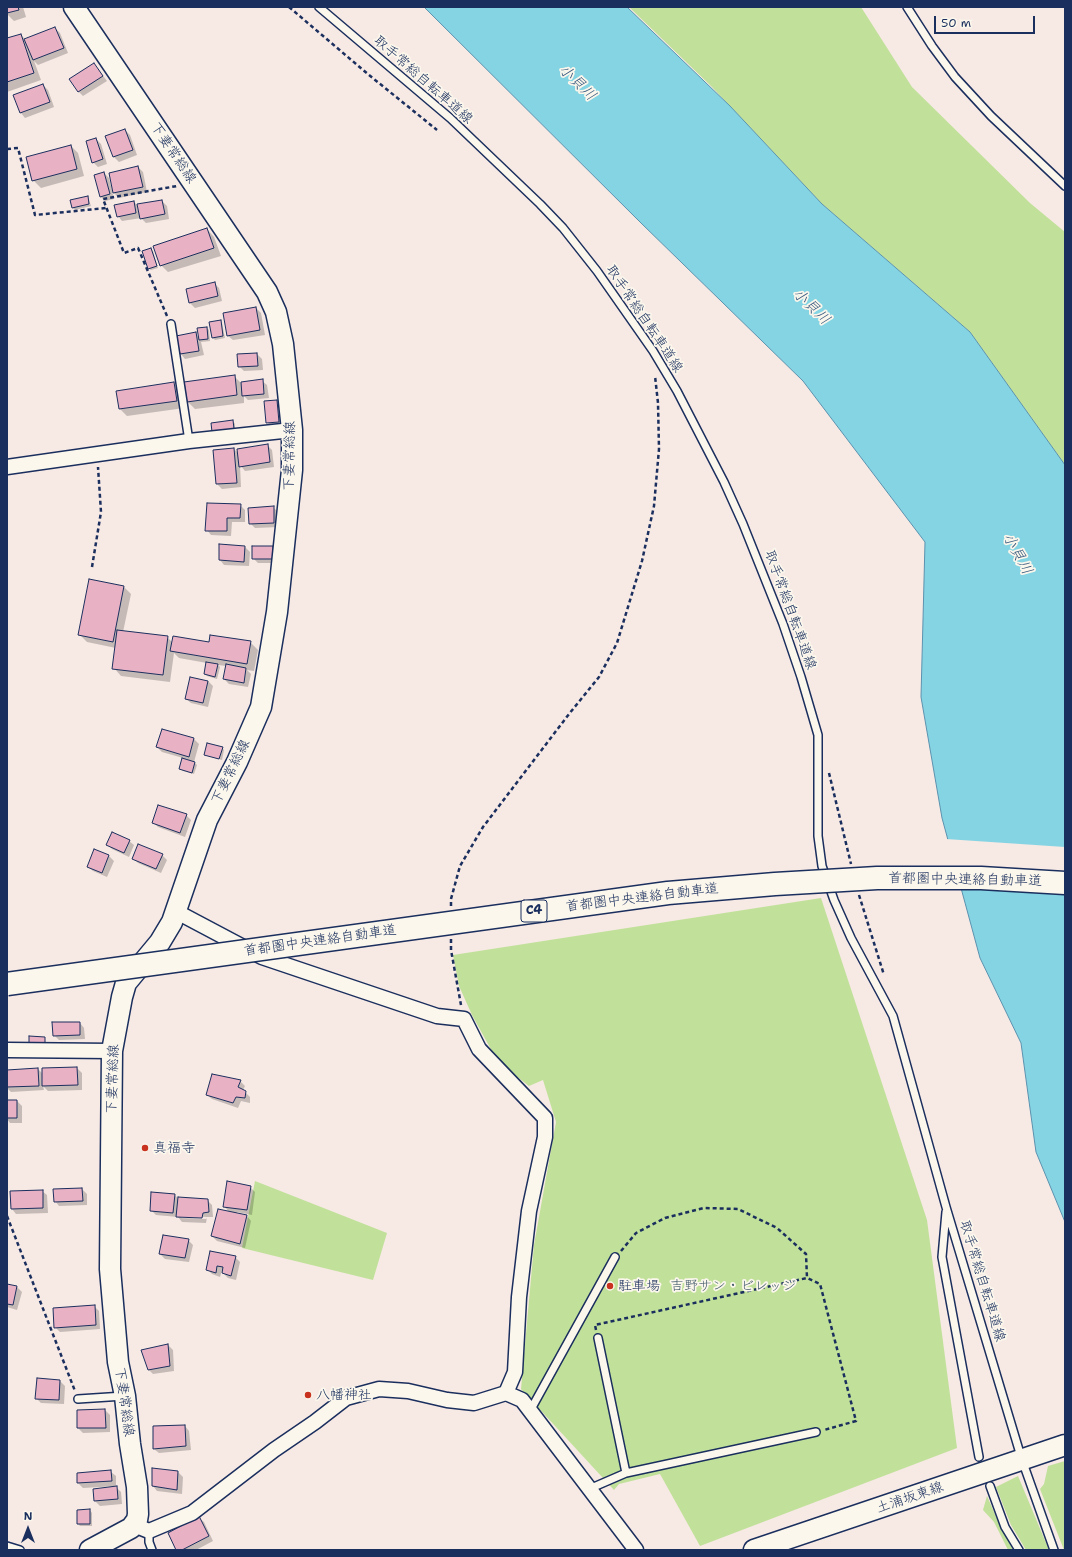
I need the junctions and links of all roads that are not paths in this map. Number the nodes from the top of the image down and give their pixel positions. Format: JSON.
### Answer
{"nodes":[{"id":1,"x":74,"y":7,"type":"edge"},
{"id":2,"x":319,"y":7,"type":"edge"},
{"id":3,"x":907,"y":7,"type":"edge"},
{"id":4,"x":1065,"y":186,"type":"edge"},
{"id":5,"x":171,"y":324,"type":"road end"},
{"id":6,"x":292,"y":430,"type":"junction"},
{"id":7,"x":189,"y":441,"type":"junction"},
{"id":8,"x":7,"y":467,"type":"edge"},
{"id":9,"x":1065,"y":883,"type":"edge"},
{"id":10,"x":177,"y":912,"type":"junction"},
{"id":11,"x":7,"y":984,"type":"edge"},
{"id":12,"x":7,"y":1050,"type":"edge"},
{"id":13,"x":112,"y":1051,"type":"junction"},
{"id":14,"x":946,"y":1208,"type":"junction"},
{"id":15,"x":615,"y":1257,"type":"road end"},
{"id":16,"x":598,"y":1338,"type":"road end"},
{"id":17,"x":506,"y":1393,"type":"junction"},
{"id":18,"x":125,"y":1396,"type":"junction"},
{"id":19,"x":78,"y":1399,"type":"road end"},
{"id":20,"x":530,"y":1412,"type":"junction"},
{"id":21,"x":816,"y":1432,"type":"road end"},
{"id":22,"x":1065,"y":1445,"type":"edge"},
{"id":23,"x":979,"y":1457,"type":"dead end"},
{"id":24,"x":1025,"y":1458,"type":"junction"},
{"id":25,"x":626,"y":1473,"type":"junction"},
{"id":26,"x":990,"y":1486,"type":"dead end"},
{"id":27,"x":589,"y":1489,"type":"junction"},
{"id":28,"x":141,"y":1528,"type":"junction"},
{"id":29,"x":7,"y":1546,"type":"edge"},
{"id":30,"x":20,"y":1550,"type":"edge"},
{"id":31,"x":90,"y":1550,"type":"edge"},
{"id":32,"x":152,"y":1550,"type":"edge"},
{"id":33,"x":636,"y":1550,"type":"edge"},
{"id":34,"x":754,"y":1550,"type":"edge"},
{"id":35,"x":1019,"y":1550,"type":"edge"},
{"id":36,"x":1054,"y":1550,"type":"edge"}],
"edges":[{"from":1,"to":6,"type":"main road","name":"下妻常総線"},
{"from":2,"to":14,"type":"lane","name":"取手常総自転車道線"},
{"from":3,"to":4,"type":"lane"},
{"from":5,"to":7,"type":"lane"},
{"from":6,"to":7,"type":"street"},
{"from":6,"to":10,"type":"main road","name":"下妻常総線"},
{"from":7,"to":8,"type":"street"},
{"from":9,"to":11,"type":"highway","name":"首都圏中央連絡自動車道","number":"C4","bridge":true},
{"from":10,"to":13,"type":"main road","name":"下妻常総線"},
{"from":10,"to":17,"type":"street"},
{"from":12,"to":13,"type":"street"},
{"from":13,"to":18,"type":"main road","name":"下妻常総線"},
{"from":14,"to":23,"type":"lane"},
{"from":14,"to":24,"type":"lane","name":"取手常総自転車道線"},
{"from":15,"to":20,"type":"lane"},
{"from":16,"to":25,"type":"lane"},
{"from":17,"to":20,"type":"street"},
{"from":17,"to":28,"type":"street"},
{"from":18,"to":19,"type":"lane"},
{"from":18,"to":28,"type":"main road","name":"下妻常総線"},
{"from":20,"to":27,"type":"street"},
{"from":21,"to":25,"type":"lane"},
{"from":22,"to":24,"type":"main road","name":"土浦坂東線"},
{"from":24,"to":34,"type":"main road","name":"土浦坂東線"},
{"from":24,"to":36,"type":"lane","name":"取手常総自転車道線"},
{"from":25,"to":27,"type":"lane"},
{"from":26,"to":35,"type":"lane"},
{"from":27,"to":33,"type":"street"},
{"from":28,"to":31,"type":"main road"},
{"from":28,"to":32,"type":"lane"},
{"from":29,"to":30,"type":"lane"}]}
